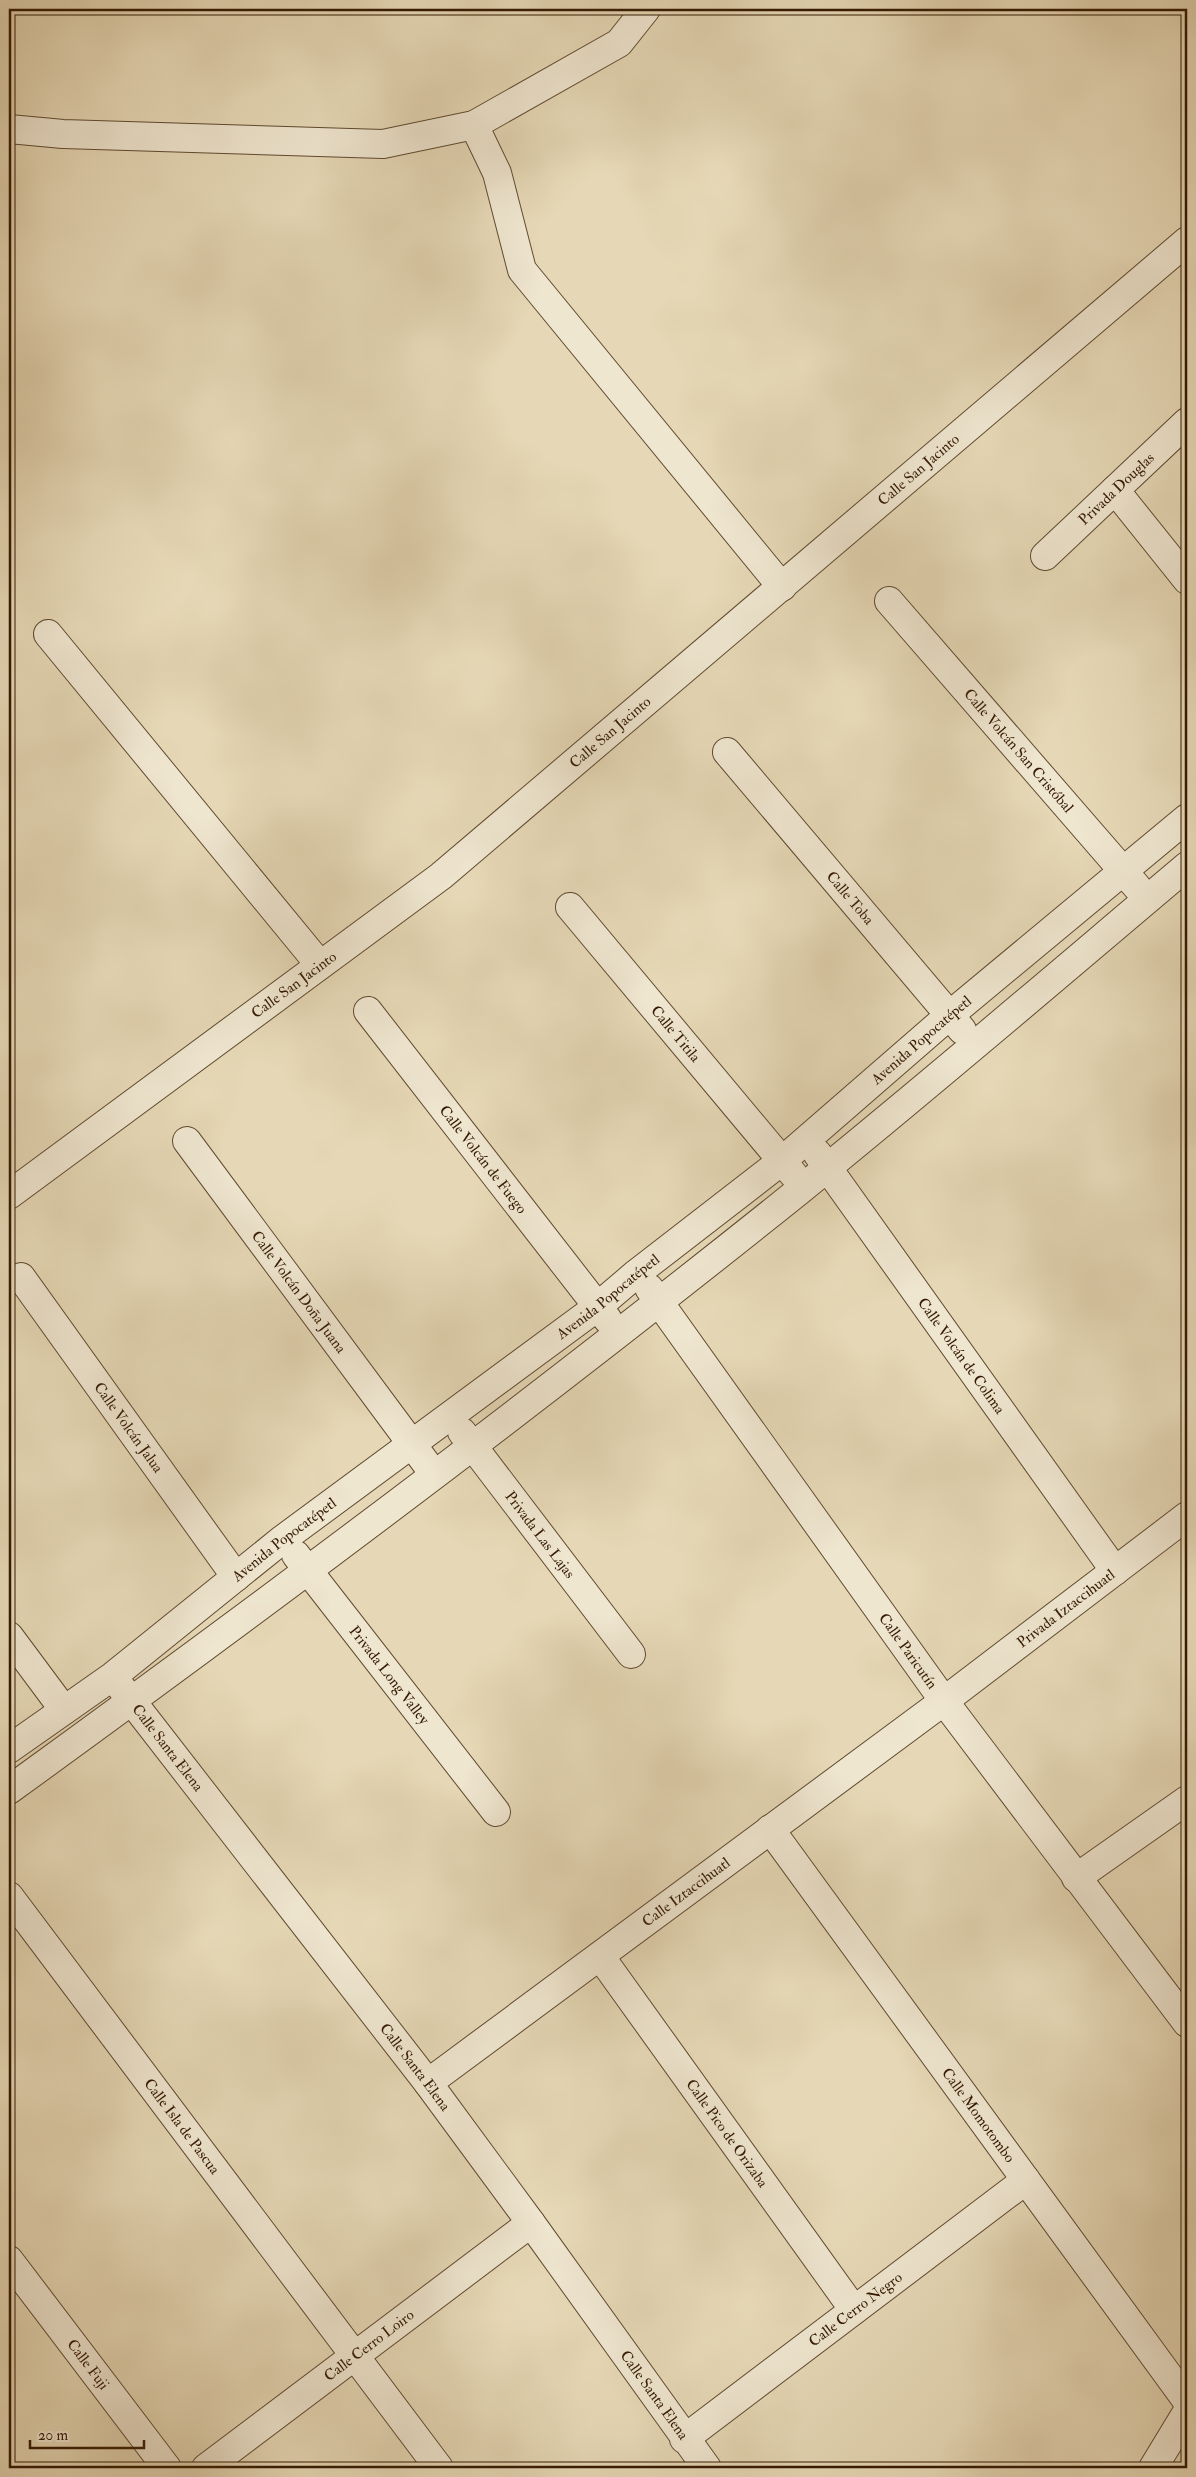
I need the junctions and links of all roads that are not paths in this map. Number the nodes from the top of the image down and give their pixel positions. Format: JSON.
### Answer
{"nodes":[{"id":1,"x":646,"y":9,"type":"edge"},
{"id":2,"x":474,"y":125,"type":"junction"},
{"id":3,"x":9,"y":129,"type":"edge"},
{"id":4,"x":1187,"y":240,"type":"edge"},
{"id":5,"x":1187,"y":422,"type":"edge"},
{"id":6,"x":1116,"y":490,"type":"junction"},
{"id":7,"x":1045,"y":556,"type":"dead end"},
{"id":8,"x":1187,"y":580,"type":"edge"},
{"id":9,"x":782,"y":587,"type":"junction"},
{"id":10,"x":888,"y":601,"type":"dead end"},
{"id":11,"x":48,"y":634,"type":"dead end"},
{"id":12,"x":727,"y":752,"type":"dead end"},
{"id":13,"x":1187,"y":818,"type":"edge"},
{"id":14,"x":1187,"y":866,"type":"edge"},
{"id":15,"x":1126,"y":871,"type":"junction"},
{"id":16,"x":1147,"y":900,"type":"junction"},
{"id":17,"x":570,"y":907,"type":"dead end"},
{"id":18,"x":320,"y":965,"type":"junction"},
{"id":19,"x":368,"y":1011,"type":"dead end"},
{"id":20,"x":950,"y":1014,"type":"junction"},
{"id":21,"x":972,"y":1046,"type":"junction"},
{"id":22,"x":807,"y":1140,"type":"junction"},
{"id":23,"x":187,"y":1141,"type":"dead end"},
{"id":24,"x":783,"y":1160,"type":"junction"},
{"id":25,"x":827,"y":1168,"type":"junction"},
{"id":26,"x":803,"y":1187,"type":"junction"},
{"id":27,"x":9,"y":1196,"type":"edge"},
{"id":28,"x":637,"y":1273,"type":"junction"},
{"id":29,"x":21,"y":1277,"type":"dead end"},
{"id":30,"x":660,"y":1301,"type":"junction"},
{"id":31,"x":596,"y":1308,"type":"junction"},
{"id":32,"x":619,"y":1333,"type":"junction"},
{"id":33,"x":450,"y":1414,"type":"junction"},
{"id":34,"x":410,"y":1444,"type":"junction"},
{"id":35,"x":472,"y":1446,"type":"junction"},
{"id":36,"x":434,"y":1474,"type":"junction"},
{"id":37,"x":1187,"y":1516,"type":"edge"},
{"id":38,"x":284,"y":1539,"type":"junction"},
{"id":39,"x":307,"y":1570,"type":"junction"},
{"id":40,"x":1114,"y":1571,"type":"junction"},
{"id":41,"x":236,"y":1578,"type":"junction"},
{"id":42,"x":9,"y":1636,"type":"edge"},
{"id":43,"x":631,"y":1654,"type":"dead end"},
{"id":44,"x":113,"y":1676,"type":"junction"},
{"id":45,"x":130,"y":1702,"type":"junction"},
{"id":46,"x":944,"y":1702,"type":"junction"},
{"id":47,"x":64,"y":1710,"type":"junction"},
{"id":48,"x":9,"y":1748,"type":"edge"},
{"id":49,"x":9,"y":1790,"type":"edge"},
{"id":50,"x":1187,"y":1800,"type":"edge"},
{"id":51,"x":496,"y":1812,"type":"dead end"},
{"id":52,"x":770,"y":1829,"type":"junction"},
{"id":53,"x":1076,"y":1878,"type":"junction"},
{"id":54,"x":9,"y":1896,"type":"edge"},
{"id":55,"x":600,"y":1956,"type":"junction"},
{"id":56,"x":1187,"y":2023,"type":"edge"},
{"id":57,"x":428,"y":2084,"type":"junction"},
{"id":58,"x":1026,"y":2180,"type":"junction"},
{"id":59,"x":531,"y":2222,"type":"junction"},
{"id":60,"x":9,"y":2260,"type":"edge"},
{"id":61,"x":854,"y":2310,"type":"junction"},
{"id":62,"x":355,"y":2354,"type":"junction"},
{"id":63,"x":1187,"y":2401,"type":"edge"},
{"id":64,"x":1187,"y":2412,"type":"edge"},
{"id":65,"x":684,"y":2439,"type":"junction"},
{"id":66,"x":168,"y":2468,"type":"edge"},
{"id":67,"x":206,"y":2468,"type":"edge"},
{"id":68,"x":439,"y":2468,"type":"edge"},
{"id":69,"x":708,"y":2468,"type":"edge"},
{"id":70,"x":1153,"y":2468,"type":"edge"}],
"edges":[{"from":1,"to":2,"type":"street"},
{"from":2,"to":3,"type":"street"},
{"from":2,"to":9,"type":"street"},
{"from":4,"to":9,"type":"street","name":"Calle San Jacinto"},
{"from":5,"to":6,"type":"street","name":"Privada Douglas"},
{"from":6,"to":7,"type":"street","name":"Privada Douglas"},
{"from":6,"to":8,"type":"street"},
{"from":9,"to":18,"type":"street","name":"Calle San Jacinto"},
{"from":10,"to":15,"type":"street","name":"Calle Volcán San Cristóbal"},
{"from":11,"to":18,"type":"street"},
{"from":12,"to":20,"type":"street","name":"Calle Toba"},
{"from":13,"to":15,"type":"street","name":"Avenida Popocatépetl"},
{"from":14,"to":16,"type":"street"},
{"from":15,"to":16,"type":"street","name":"Calle Volcán San Cristóbal"},
{"from":15,"to":20,"type":"street","name":"Avenida Popocatépetl"},
{"from":16,"to":21,"type":"street"},
{"from":17,"to":24,"type":"street","name":"Calle Titila"},
{"from":18,"to":27,"type":"street","name":"Calle San Jacinto"},
{"from":19,"to":31,"type":"street","name":"Calle Volcán de Fuego"},
{"from":20,"to":21,"type":"street","name":"Calle Toba"},
{"from":20,"to":22,"type":"street","name":"Avenida Popocatépetl"},
{"from":21,"to":25,"type":"street"},
{"from":22,"to":24,"type":"street","name":"Avenida Popocatépetl"},
{"from":22,"to":25,"type":"street","name":"Calle Volcán de Colima"},
{"from":23,"to":34,"type":"street","name":"Calle Volcán Doña Juana"},
{"from":24,"to":26,"type":"street","name":"Calle Titila"},
{"from":24,"to":28,"type":"street","name":"Avenida Popocatépetl"},
{"from":25,"to":26,"type":"street"},
{"from":25,"to":40,"type":"street","name":"Calle Volcán de Colima"},
{"from":26,"to":30,"type":"street"},
{"from":28,"to":30,"type":"street","name":"Calle Paricutín"},
{"from":28,"to":31,"type":"street","name":"Avenida Popocatépetl"},
{"from":29,"to":41,"type":"street","name":"Calle Volcán Jalua"},
{"from":30,"to":32,"type":"street"},
{"from":30,"to":46,"type":"street","name":"Calle Paricutín"},
{"from":31,"to":32,"type":"street","name":"Calle Volcán de Fuego"},
{"from":31,"to":33,"type":"street","name":"Avenida Popocatépetl"},
{"from":32,"to":35,"type":"street"},
{"from":33,"to":34,"type":"street","name":"Avenida Popocatépetl"},
{"from":33,"to":35,"type":"street","name":"Privada Las Lajas"},
{"from":34,"to":36,"type":"street","name":"Calle Volcán Doña Juana"},
{"from":34,"to":38,"type":"street","name":"Avenida Popocatépetl"},
{"from":35,"to":36,"type":"street"},
{"from":35,"to":43,"type":"street","name":"Privada Las Lajas"},
{"from":36,"to":39,"type":"street"},
{"from":37,"to":40,"type":"street","name":"Privada Iztaccihuatl"},
{"from":38,"to":39,"type":"street","name":"Privada Long Valley"},
{"from":38,"to":41,"type":"street","name":"Avenida Popocatépetl"},
{"from":39,"to":45,"type":"street"},
{"from":39,"to":51,"type":"street","name":"Privada Long Valley"},
{"from":40,"to":46,"type":"street","name":"Privada Iztaccihuatl"},
{"from":41,"to":44,"type":"street","name":"Avenida Popocatépetl"},
{"from":42,"to":47,"type":"street"},
{"from":44,"to":45,"type":"street","name":"Calle Santa Elena"},
{"from":44,"to":47,"type":"street","name":"Avenida Popocatépetl"},
{"from":45,"to":49,"type":"street"},
{"from":45,"to":57,"type":"street","name":"Calle Santa Elena"},
{"from":46,"to":52,"type":"street","name":"Calle Iztaccihuatl"},
{"from":46,"to":53,"type":"street","name":"Calle Paricutín"},
{"from":47,"to":48,"type":"street","name":"Avenida Popocatépetl"},
{"from":50,"to":53,"type":"street"},
{"from":52,"to":55,"type":"street","name":"Calle Iztaccihuatl"},
{"from":52,"to":58,"type":"street","name":"Calle Momotombo"},
{"from":53,"to":56,"type":"street","name":"Calle Paricutín"},
{"from":54,"to":62,"type":"street","name":"Calle Isla de Pascua"},
{"from":55,"to":57,"type":"street","name":"Calle Iztaccihuatl"},
{"from":55,"to":61,"type":"street","name":"Calle Pico de Orizaba"},
{"from":57,"to":59,"type":"street","name":"Calle Santa Elena"},
{"from":58,"to":61,"type":"street","name":"Calle Cerro Negro"},
{"from":58,"to":63,"type":"street","name":"Calle Momotombo"},
{"from":59,"to":62,"type":"street","name":"Calle Cerro Loiro"},
{"from":59,"to":65,"type":"street","name":"Calle Santa Elena"},
{"from":60,"to":66,"type":"street","name":"Calle Fuji"},
{"from":61,"to":65,"type":"street","name":"Calle Cerro Negro"},
{"from":62,"to":67,"type":"street","name":"Calle Cerro Loiro"},
{"from":62,"to":68,"type":"street","name":"Calle Isla de Pascua"},
{"from":64,"to":70,"type":"street"},
{"from":65,"to":69,"type":"street","name":"Calle Santa Elena"}]}
